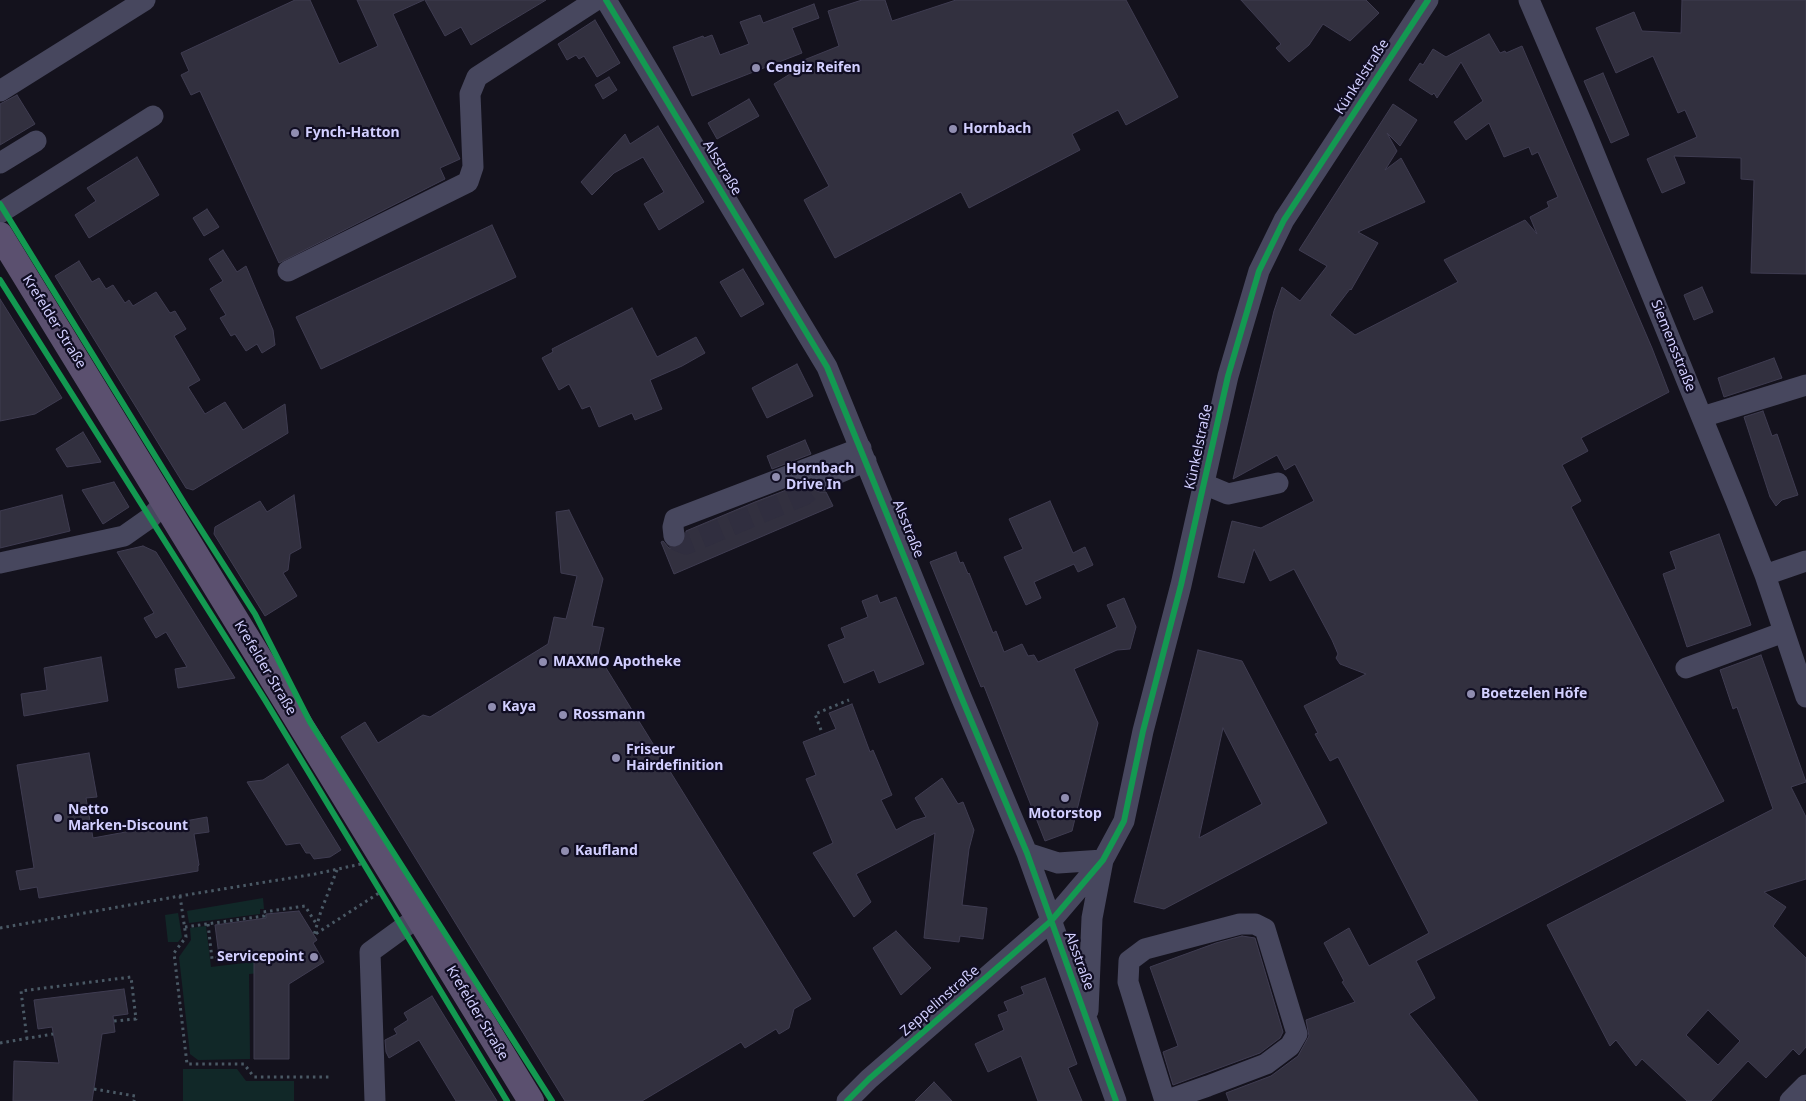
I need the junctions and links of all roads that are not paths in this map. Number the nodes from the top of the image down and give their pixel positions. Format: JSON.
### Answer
{"nodes":[{"id":1,"x":145,"y":0,"type":"edge"},
{"id":2,"x":596,"y":0,"type":"edge"},
{"id":3,"x":606,"y":0,"type":"edge"},
{"id":4,"x":1428,"y":0,"type":"edge"},
{"id":5,"x":1529,"y":0,"type":"edge"},
{"id":6,"x":0,"y":91,"type":"edge"},
{"id":7,"x":153,"y":116,"type":"dead end"},
{"id":8,"x":36,"y":141,"type":"dead end"},
{"id":9,"x":0,"y":163,"type":"edge"},
{"id":10,"x":0,"y":213,"type":"edge"},
{"id":11,"x":0,"y":235,"type":"edge"},
{"id":12,"x":288,"y":271,"type":"dead end"},
{"id":13,"x":1806,"y":385,"type":"edge"},
{"id":14,"x":1702,"y":417,"type":"junction"},
{"id":15,"x":864,"y":454,"type":"junction"},
{"id":16,"x":822,"y":480,"type":"tunnel mouth"},
{"id":17,"x":1278,"y":483,"type":"dead end"},
{"id":18,"x":1204,"y":484,"type":"junction"},
{"id":19,"x":165,"y":502,"type":"junction"},
{"id":20,"x":674,"y":536,"type":"dead end"},
{"id":21,"x":1806,"y":561,"type":"edge"},
{"id":22,"x":0,"y":563,"type":"edge"},
{"id":23,"x":1765,"y":575,"type":"junction"},
{"id":24,"x":1784,"y":632,"type":"junction"},
{"id":25,"x":1686,"y":668,"type":"dead end"},
{"id":26,"x":1806,"y":697,"type":"edge"},
{"id":27,"x":1027,"y":854,"type":"junction"},
{"id":28,"x":1103,"y":860,"type":"junction"},
{"id":29,"x":418,"y":917,"type":"junction"},
{"id":30,"x":1051,"y":921,"type":"junction"},
{"id":31,"x":1088,"y":1021,"type":"junction"},
{"id":32,"x":1806,"y":1085,"type":"edge"},
{"id":33,"x":375,"y":1101,"type":"edge"},
{"id":34,"x":530,"y":1101,"type":"edge"},
{"id":35,"x":847,"y":1101,"type":"edge"},
{"id":36,"x":1116,"y":1101,"type":"edge"},
{"id":37,"x":1165,"y":1101,"type":"edge"},
{"id":38,"x":1790,"y":1101,"type":"edge"}],
"edges":[{"from":1,"to":6,"type":"street"},
{"from":2,"to":12,"type":"street"},
{"from":3,"to":15,"type":"street","name":"Alsstraße"},
{"from":4,"to":18,"type":"street","name":"Künkelstraße"},
{"from":5,"to":14,"type":"street","name":"Siemensstraße"},
{"from":7,"to":10,"type":"street"},
{"from":8,"to":9,"type":"street"},
{"from":11,"to":19,"type":"main road","name":"Krefelder Straße"},
{"from":13,"to":14,"type":"street"},
{"from":14,"to":23,"type":"street","name":"Siemensstraße"},
{"from":15,"to":16,"type":"street"},
{"from":15,"to":20,"type":"street"},
{"from":15,"to":27,"type":"street","name":"Alsstraße"},
{"from":17,"to":18,"type":"street"},
{"from":18,"to":28,"type":"street","name":"Künkelstraße"},
{"from":19,"to":22,"type":"street"},
{"from":19,"to":29,"type":"main road","name":"Krefelder Straße"},
{"from":21,"to":23,"type":"street"},
{"from":23,"to":24,"type":"street","name":"Siemensstraße"},
{"from":24,"to":25,"type":"street"},
{"from":24,"to":26,"type":"street","name":"Siemensstraße"},
{"from":27,"to":28,"type":"street"},
{"from":27,"to":30,"type":"street","name":"Alsstraße"},
{"from":28,"to":30,"type":"street","name":"Künkelstraße"},
{"from":28,"to":31,"type":"street"},
{"from":29,"to":33,"type":"street"},
{"from":29,"to":34,"type":"main road","name":"Krefelder Straße"},
{"from":30,"to":31,"type":"street","name":"Alsstraße"},
{"from":30,"to":35,"type":"street","name":"Zeppelinstraße"},
{"from":31,"to":36,"type":"street","name":"Alsstraße"},
{"from":32,"to":38,"type":"street"},
{"from":37,"to":37,"type":"street"}]}
